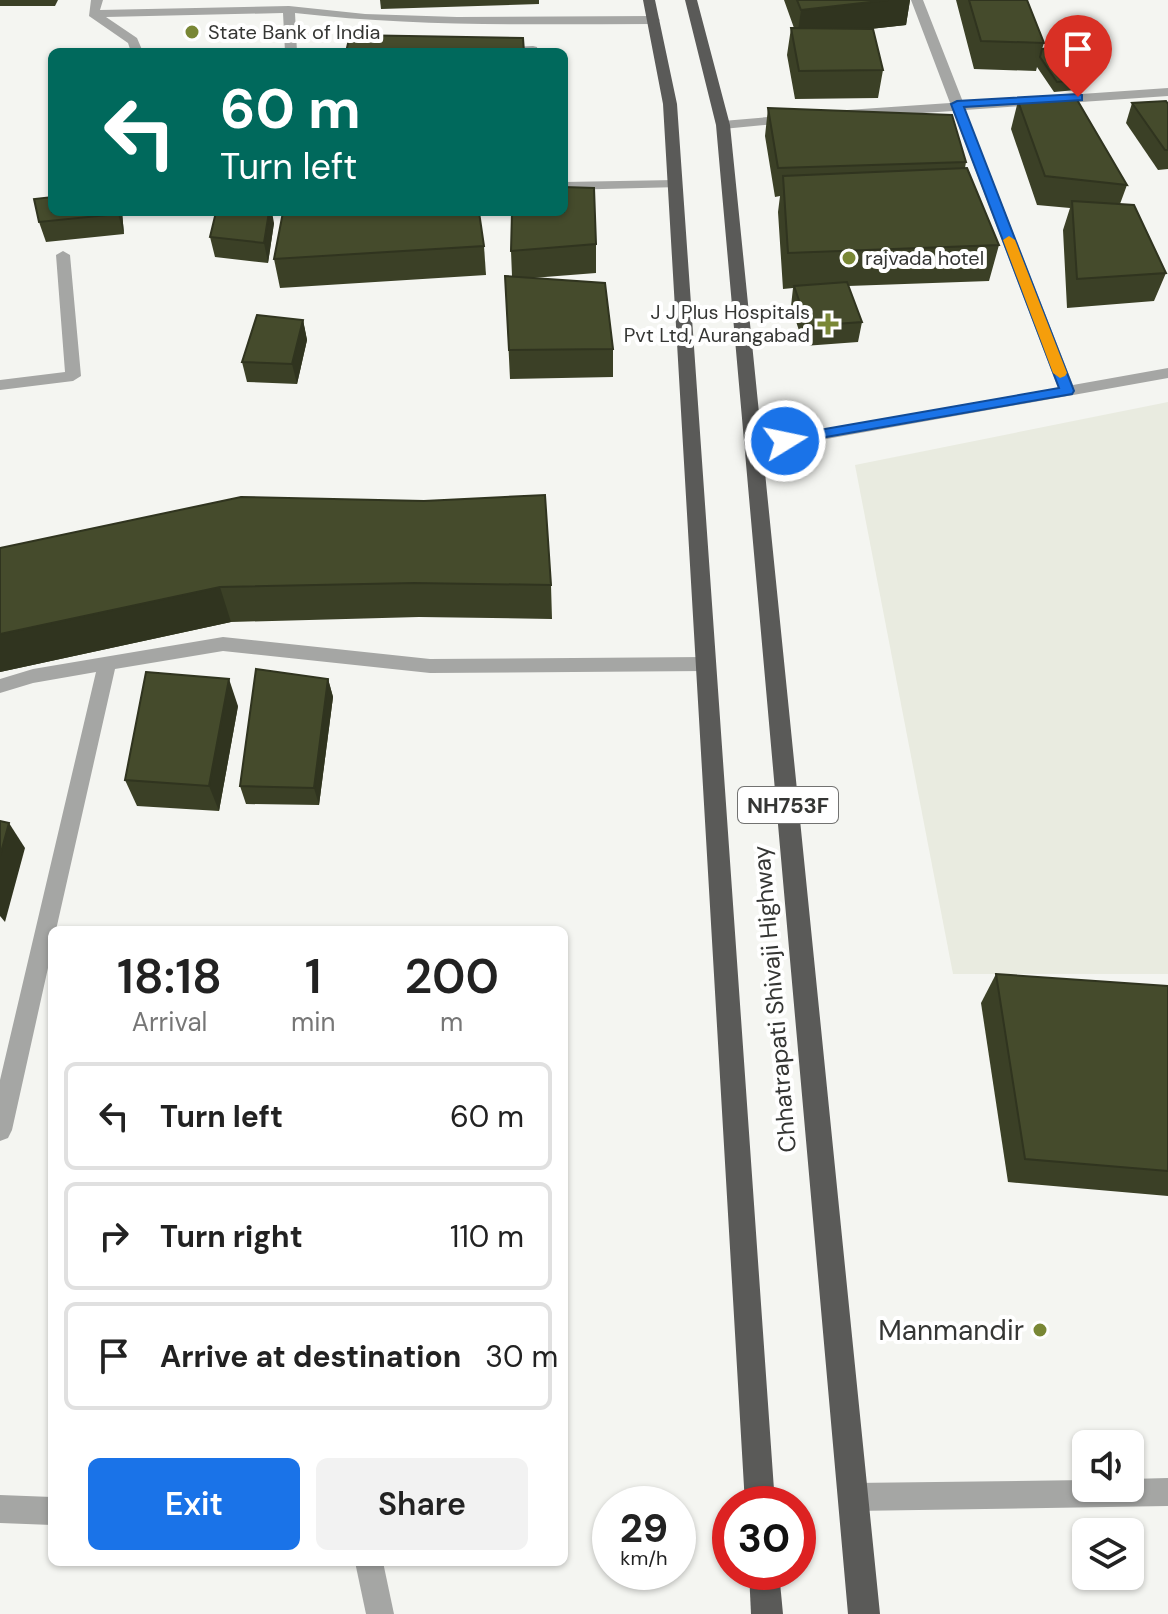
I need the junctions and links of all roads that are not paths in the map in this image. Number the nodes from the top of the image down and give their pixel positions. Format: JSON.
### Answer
{"nodes":[{"id":1,"x":97,"y":0,"type":"edge"},
{"id":2,"x":691,"y":0,"type":"edge"},
{"id":3,"x":917,"y":0,"type":"edge"},
{"id":4,"x":289,"y":9,"type":"junction"},
{"id":5,"x":652,"y":10,"type":"edge"},
{"id":6,"x":93,"y":14,"type":"junction"},
{"id":7,"x":136,"y":48,"type":"edge"},
{"id":8,"x":291,"y":48,"type":"edge"},
{"id":9,"x":1168,"y":92,"type":"edge"},
{"id":10,"x":957,"y":104,"type":"junction"},
{"id":11,"x":832,"y":115,"type":"edge"},
{"id":12,"x":801,"y":118,"type":"edge"},
{"id":13,"x":723,"y":125,"type":"junction"},
{"id":14,"x":675,"y":184,"type":"junction"},
{"id":15,"x":568,"y":186,"type":"edge"},
{"id":16,"x":63,"y":255,"type":"dead end"},
{"id":17,"x":1168,"y":373,"type":"edge"},
{"id":18,"x":0,"y":385,"type":"edge"},
{"id":19,"x":1067,"y":391,"type":"junction"},
{"id":20,"x":754,"y":447,"type":"junction"},
{"id":21,"x":107,"y":663,"type":"junction"},
{"id":22,"x":705,"y":664,"type":"junction"},
{"id":23,"x":0,"y":686,"type":"edge"},
{"id":24,"x":0,"y":1130,"type":"edge"},
{"id":25,"x":759,"y":1486,"type":"edge"},
{"id":26,"x":1168,"y":1492,"type":"edge"},
{"id":27,"x":853,"y":1497,"type":"junction"},
{"id":28,"x":0,"y":1509,"type":"edge"},
{"id":29,"x":48,"y":1511,"type":"edge"},
{"id":30,"x":370,"y":1566,"type":"edge"},
{"id":31,"x":765,"y":1590,"type":"edge"},
{"id":32,"x":380,"y":1614,"type":"edge"},
{"id":33,"x":767,"y":1614,"type":"edge"},
{"id":34,"x":864,"y":1614,"type":"edge"}],
"edges":[{"from":1,"to":6,"type":"street"},
{"from":2,"to":13,"type":"highway","name":"Chhatrapati Shivaji Highway","number":"NH753F"},
{"from":3,"to":10,"type":"street"},
{"from":4,"to":5,"type":"street"},
{"from":4,"to":6,"type":"street"},
{"from":4,"to":8,"type":"street"},
{"from":5,"to":14,"type":"highway","name":"Chhatrapati Shivaji Highway","number":"NH753F"},
{"from":6,"to":7,"type":"street"},
{"from":9,"to":10,"type":"street"},
{"from":10,"to":11,"type":"street"},
{"from":10,"to":19,"type":"street"},
{"from":12,"to":13,"type":"street"},
{"from":13,"to":20,"type":"highway","name":"Chhatrapati Shivaji Highway","number":"NH753F"},
{"from":14,"to":15,"type":"street"},
{"from":14,"to":22,"type":"highway","name":"Chhatrapati Shivaji Highway","number":"NH753F"},
{"from":16,"to":18,"type":"street"},
{"from":17,"to":19,"type":"street"},
{"from":19,"to":20,"type":"street"},
{"from":20,"to":27,"type":"highway","name":"Chhatrapati Shivaji Highway","number":"NH753F"},
{"from":21,"to":22,"type":"street"},
{"from":21,"to":23,"type":"street"},
{"from":21,"to":24,"type":"street"},
{"from":22,"to":25,"type":"highway","name":"Chhatrapati Shivaji Highway","number":"NH753F"},
{"from":26,"to":27,"type":"street"},
{"from":27,"to":34,"type":"highway","name":"Chhatrapati Shivaji Highway","number":"NH753F"},
{"from":28,"to":29,"type":"street"},
{"from":30,"to":32,"type":"street"},
{"from":31,"to":33,"type":"highway"}]}
